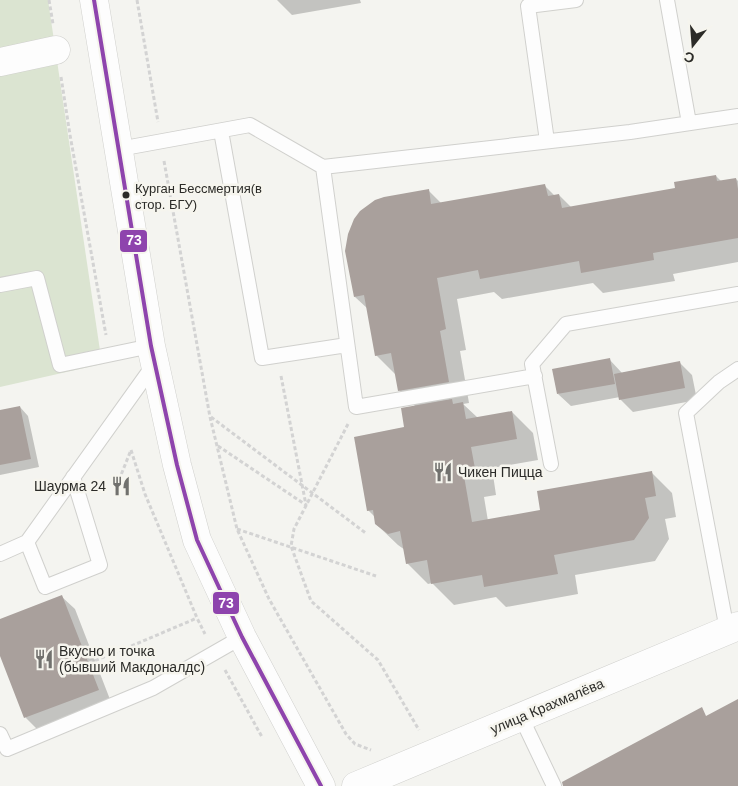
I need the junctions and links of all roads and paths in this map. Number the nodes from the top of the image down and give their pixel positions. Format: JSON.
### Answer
{"nodes":[{"id":1,"x":94,"y":0,"type":"edge"},
{"id":2,"x":136,"y":0,"type":"edge"},
{"id":3,"x":576,"y":0,"type":"edge"},
{"id":4,"x":667,"y":0,"type":"edge"},
{"id":5,"x":56,"y":50,"type":"dead end"},
{"id":6,"x":0,"y":62,"type":"edge"},
{"id":7,"x":738,"y":116,"type":"edge"},
{"id":8,"x":689,"y":123,"type":"junction"},
{"id":9,"x":221,"y":131,"type":"junction"},
{"id":10,"x":70,"y":135,"type":"dead end"},
{"id":11,"x":161,"y":141,"type":"junction"},
{"id":12,"x":546,"y":141,"type":"junction"},
{"id":13,"x":119,"y":149,"type":"junction"},
{"id":14,"x":323,"y":167,"type":"junction"},
{"id":15,"x":0,"y":285,"type":"edge"},
{"id":16,"x":738,"y":294,"type":"edge"},
{"id":17,"x":347,"y":346,"type":"junction"},
{"id":18,"x":109,"y":354,"type":"junction"},
{"id":19,"x":153,"y":354,"type":"junction"},
{"id":20,"x":277,"y":356,"type":"junction"},
{"id":21,"x":738,"y":369,"type":"edge"},
{"id":22,"x":535,"y":376,"type":"junction"},
{"id":23,"x":210,"y":417,"type":"junction"},
{"id":24,"x":350,"y":421,"type":"dead end"},
{"id":25,"x":217,"y":446,"type":"junction"},
{"id":26,"x":551,"y":464,"type":"dead end"},
{"id":27,"x":74,"y":477,"type":"junction"},
{"id":28,"x":119,"y":480,"type":"dead end"},
{"id":29,"x":302,"y":485,"type":"junction"},
{"id":30,"x":313,"y":493,"type":"junction"},
{"id":31,"x":306,"y":506,"type":"junction"},
{"id":32,"x":237,"y":529,"type":"junction"},
{"id":33,"x":367,"y":534,"type":"dead end"},
{"id":34,"x":27,"y":542,"type":"junction"},
{"id":35,"x":291,"y":546,"type":"junction"},
{"id":36,"x":0,"y":554,"type":"edge"},
{"id":37,"x":376,"y":576,"type":"dead end"},
{"id":38,"x":732,"y":628,"type":"edge"},
{"id":39,"x":242,"y":637,"type":"junction"},
{"id":40,"x":215,"y":653,"type":"junction"},
{"id":41,"x":89,"y":663,"type":"dead end"},
{"id":42,"x":521,"y":717,"type":"junction"},
{"id":43,"x":0,"y":734,"type":"edge"},
{"id":44,"x":421,"y":734,"type":"dead end"},
{"id":45,"x":264,"y":742,"type":"dead end"},
{"id":46,"x":378,"y":750,"type":"dead end"},
{"id":47,"x":321,"y":786,"type":"edge"},
{"id":48,"x":356,"y":786,"type":"edge"},
{"id":49,"x":554,"y":786,"type":"edge"}],
"edges":[{"from":1,"to":13,"type":"main road"},
{"from":2,"to":11,"type":"path"},
{"from":3,"to":12,"type":"lane"},
{"from":4,"to":8,"type":"lane"},
{"from":5,"to":6,"type":"main road"},
{"from":7,"to":8,"type":"lane"},
{"from":8,"to":12,"type":"lane"},
{"from":9,"to":11,"type":"lane"},
{"from":9,"to":14,"type":"lane"},
{"from":9,"to":20,"type":"lane"},
{"from":10,"to":18,"type":"path"},
{"from":11,"to":13,"type":"lane"},
{"from":11,"to":23,"type":"path"},
{"from":12,"to":14,"type":"lane"},
{"from":13,"to":19,"type":"main road"},
{"from":14,"to":17,"type":"lane"},
{"from":15,"to":18,"type":"lane"},
{"from":16,"to":22,"type":"lane"},
{"from":17,"to":20,"type":"lane"},
{"from":17,"to":22,"type":"lane"},
{"from":18,"to":19,"type":"lane"},
{"from":19,"to":27,"type":"lane"},
{"from":19,"to":39,"type":"main road"},
{"from":20,"to":29,"type":"path"},
{"from":21,"to":38,"type":"lane"},
{"from":22,"to":26,"type":"lane"},
{"from":23,"to":25,"type":"path"},
{"from":23,"to":29,"type":"path"},
{"from":24,"to":30,"type":"path"},
{"from":25,"to":31,"type":"path"},
{"from":25,"to":32,"type":"path"},
{"from":27,"to":34,"type":"lane"},
{"from":27,"to":34,"type":"lane"},
{"from":28,"to":41,"type":"path"},
{"from":29,"to":30,"type":"path"},
{"from":29,"to":31,"type":"path"},
{"from":30,"to":31,"type":"path"},
{"from":30,"to":33,"type":"path"},
{"from":31,"to":35,"type":"path"},
{"from":32,"to":35,"type":"path"},
{"from":32,"to":46,"type":"path"},
{"from":34,"to":36,"type":"lane"},
{"from":35,"to":37,"type":"path"},
{"from":35,"to":44,"type":"path"},
{"from":38,"to":42,"type":"main road","name":"улица Крахмалёва"},
{"from":39,"to":40,"type":"lane"},
{"from":39,"to":47,"type":"main road"},
{"from":40,"to":43,"type":"lane"},
{"from":40,"to":45,"type":"path"},
{"from":42,"to":48,"type":"main road","name":"улица Крахмалёва"},
{"from":42,"to":49,"type":"lane"}]}
